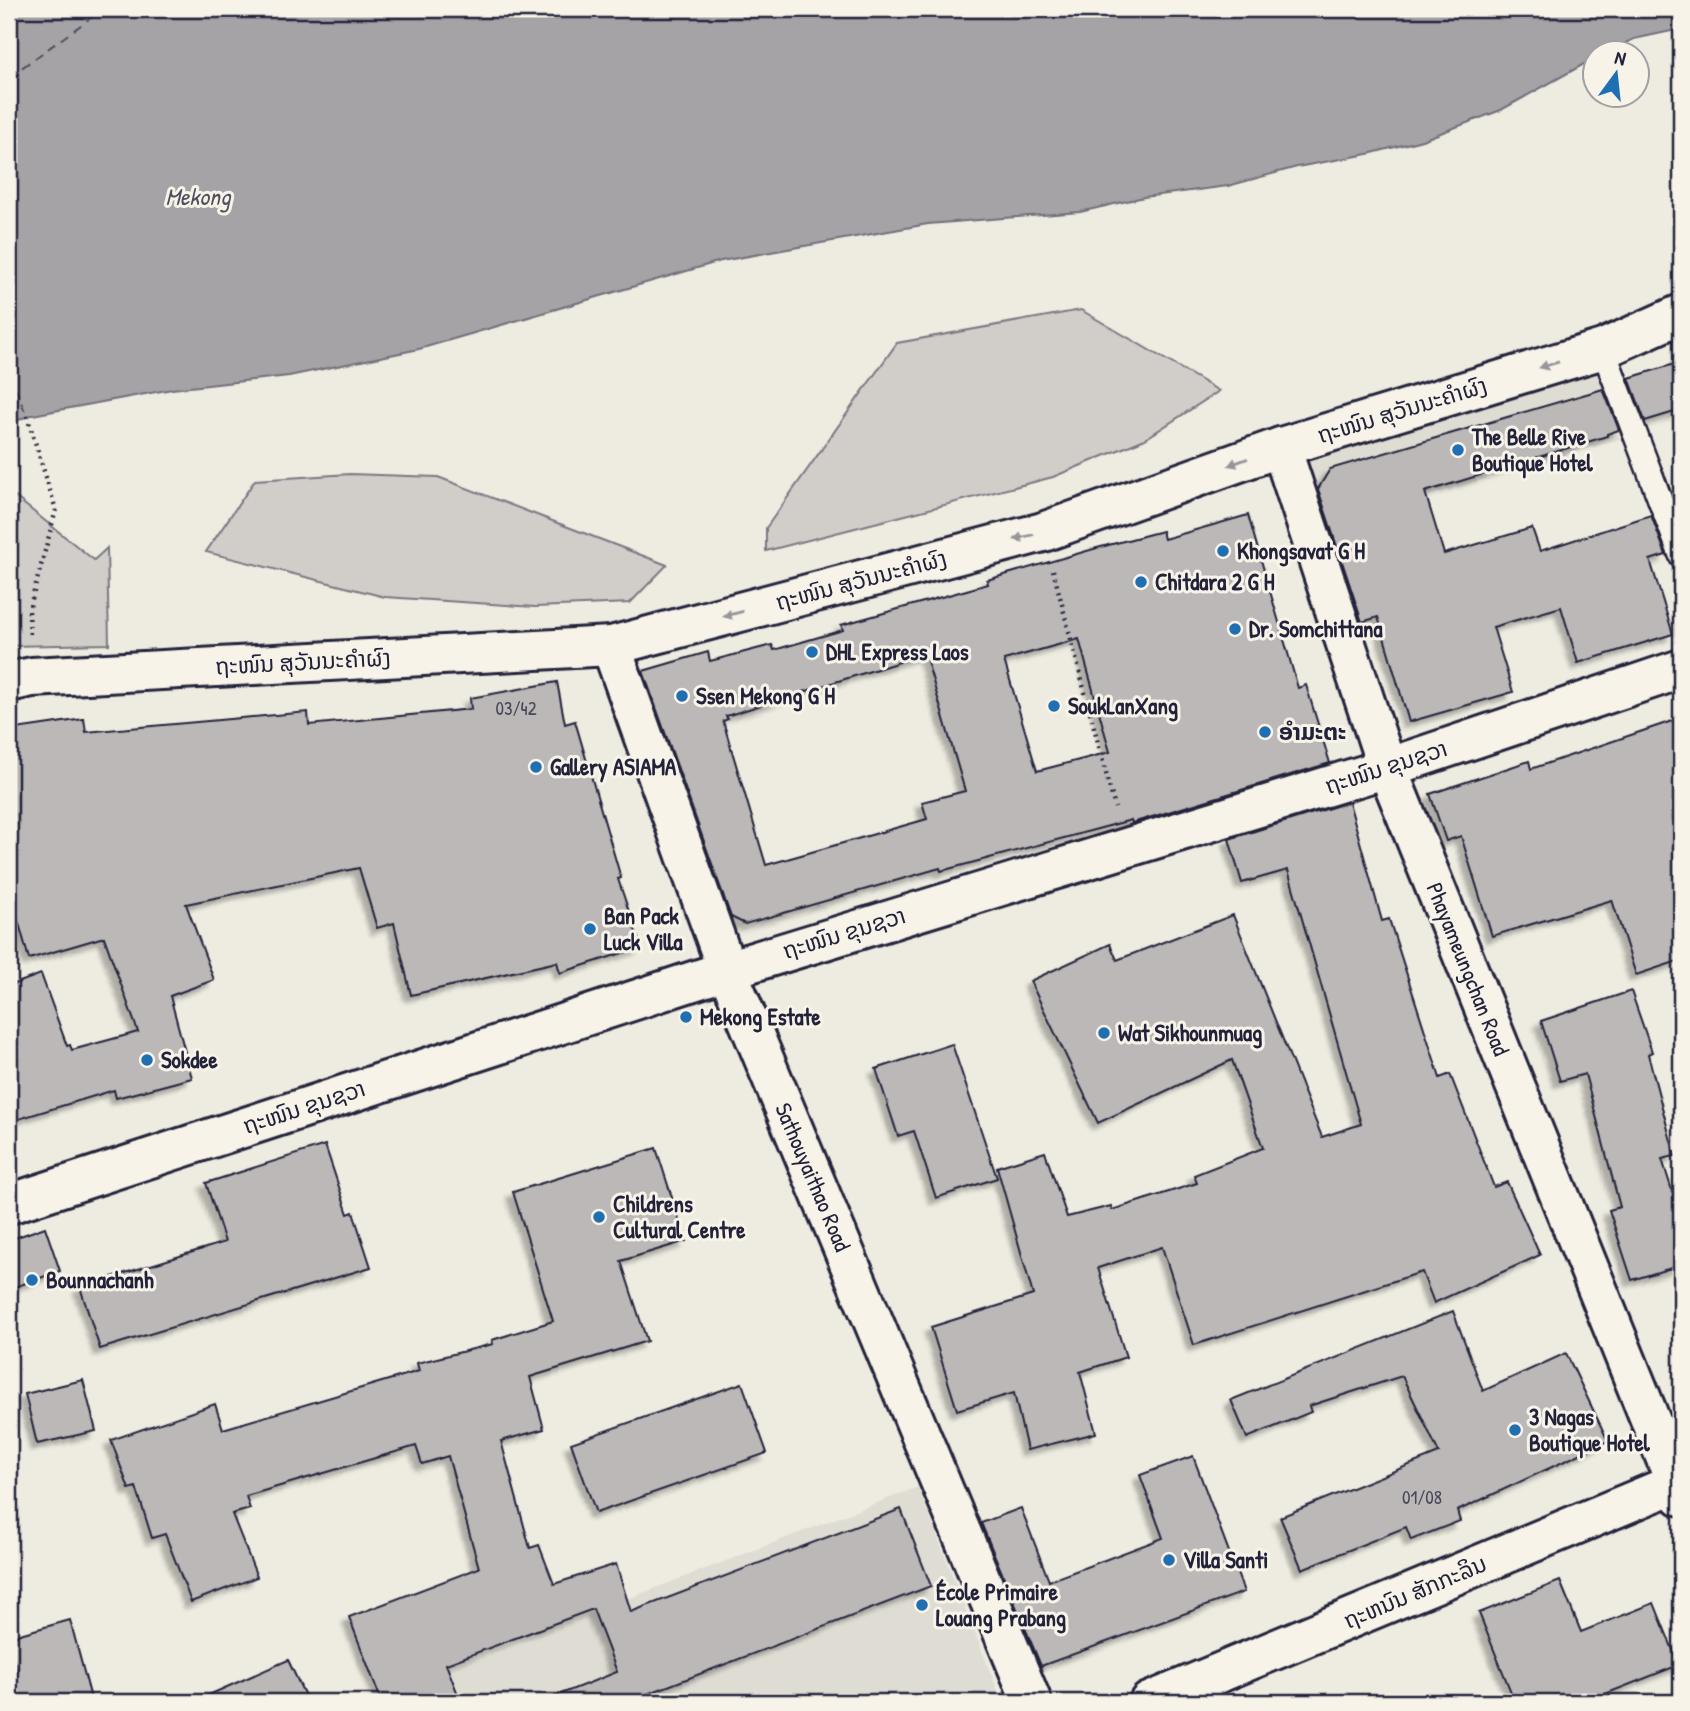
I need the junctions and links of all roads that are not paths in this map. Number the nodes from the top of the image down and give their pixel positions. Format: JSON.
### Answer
{"nodes":[{"id":1,"x":1681,"y":314,"type":"edge"},
{"id":2,"x":1602,"y":349,"type":"junction"},
{"id":3,"x":1281,"y":447,"type":"junction"},
{"id":4,"x":1681,"y":555,"type":"edge"},
{"id":5,"x":611,"y":646,"type":"junction"},
{"id":6,"x":1681,"y":669,"type":"edge"},
{"id":7,"x":21,"y":680,"type":"edge"},
{"id":8,"x":1387,"y":768,"type":"junction"},
{"id":9,"x":727,"y":970,"type":"junction"},
{"id":10,"x":9,"y":1203,"type":"edge"},
{"id":11,"x":1680,"y":1487,"type":"edge"},
{"id":12,"x":1159,"y":1700,"type":"edge"},
{"id":13,"x":1032,"y":1702,"type":"edge"}],
"edges":[{"from":1,"to":2,"type":"street","name":"ຖະໜົນ ສຸວັນນະຄໍາຜົງ"},
{"from":2,"to":3,"type":"street","name":"ຖະໜົນ ສຸວັນນະຄໍາຜົງ","one_way":true},
{"from":2,"to":4,"type":"lane"},
{"from":3,"to":5,"type":"street","name":"ຖະໜົນ ສຸວັນນະຄໍາຜົງ","one_way":true},
{"from":3,"to":8,"type":"street","name":"Phayameungchan Road"},
{"from":5,"to":7,"type":"street","name":"ຖະໜົນ ສຸວັນນະຄໍາຜົງ"},
{"from":5,"to":9,"type":"street","name":"Sathouyaithao Road"},
{"from":6,"to":8,"type":"street","name":"ຖະໜົນ ຂຸນຊວາ"},
{"from":8,"to":9,"type":"street","name":"ຖະໜົນ ຂຸນຊວາ"},
{"from":8,"to":11,"type":"street","name":"Phayameungchan Road"},
{"from":9,"to":10,"type":"street","name":"ຖະໜົນ ຂຸນຊວາ"},
{"from":9,"to":13,"type":"street","name":"Sathouyaithao Road"},
{"from":11,"to":12,"type":"street","name":"ຖະຫນົນ ສັກກະລິນ"}]}
